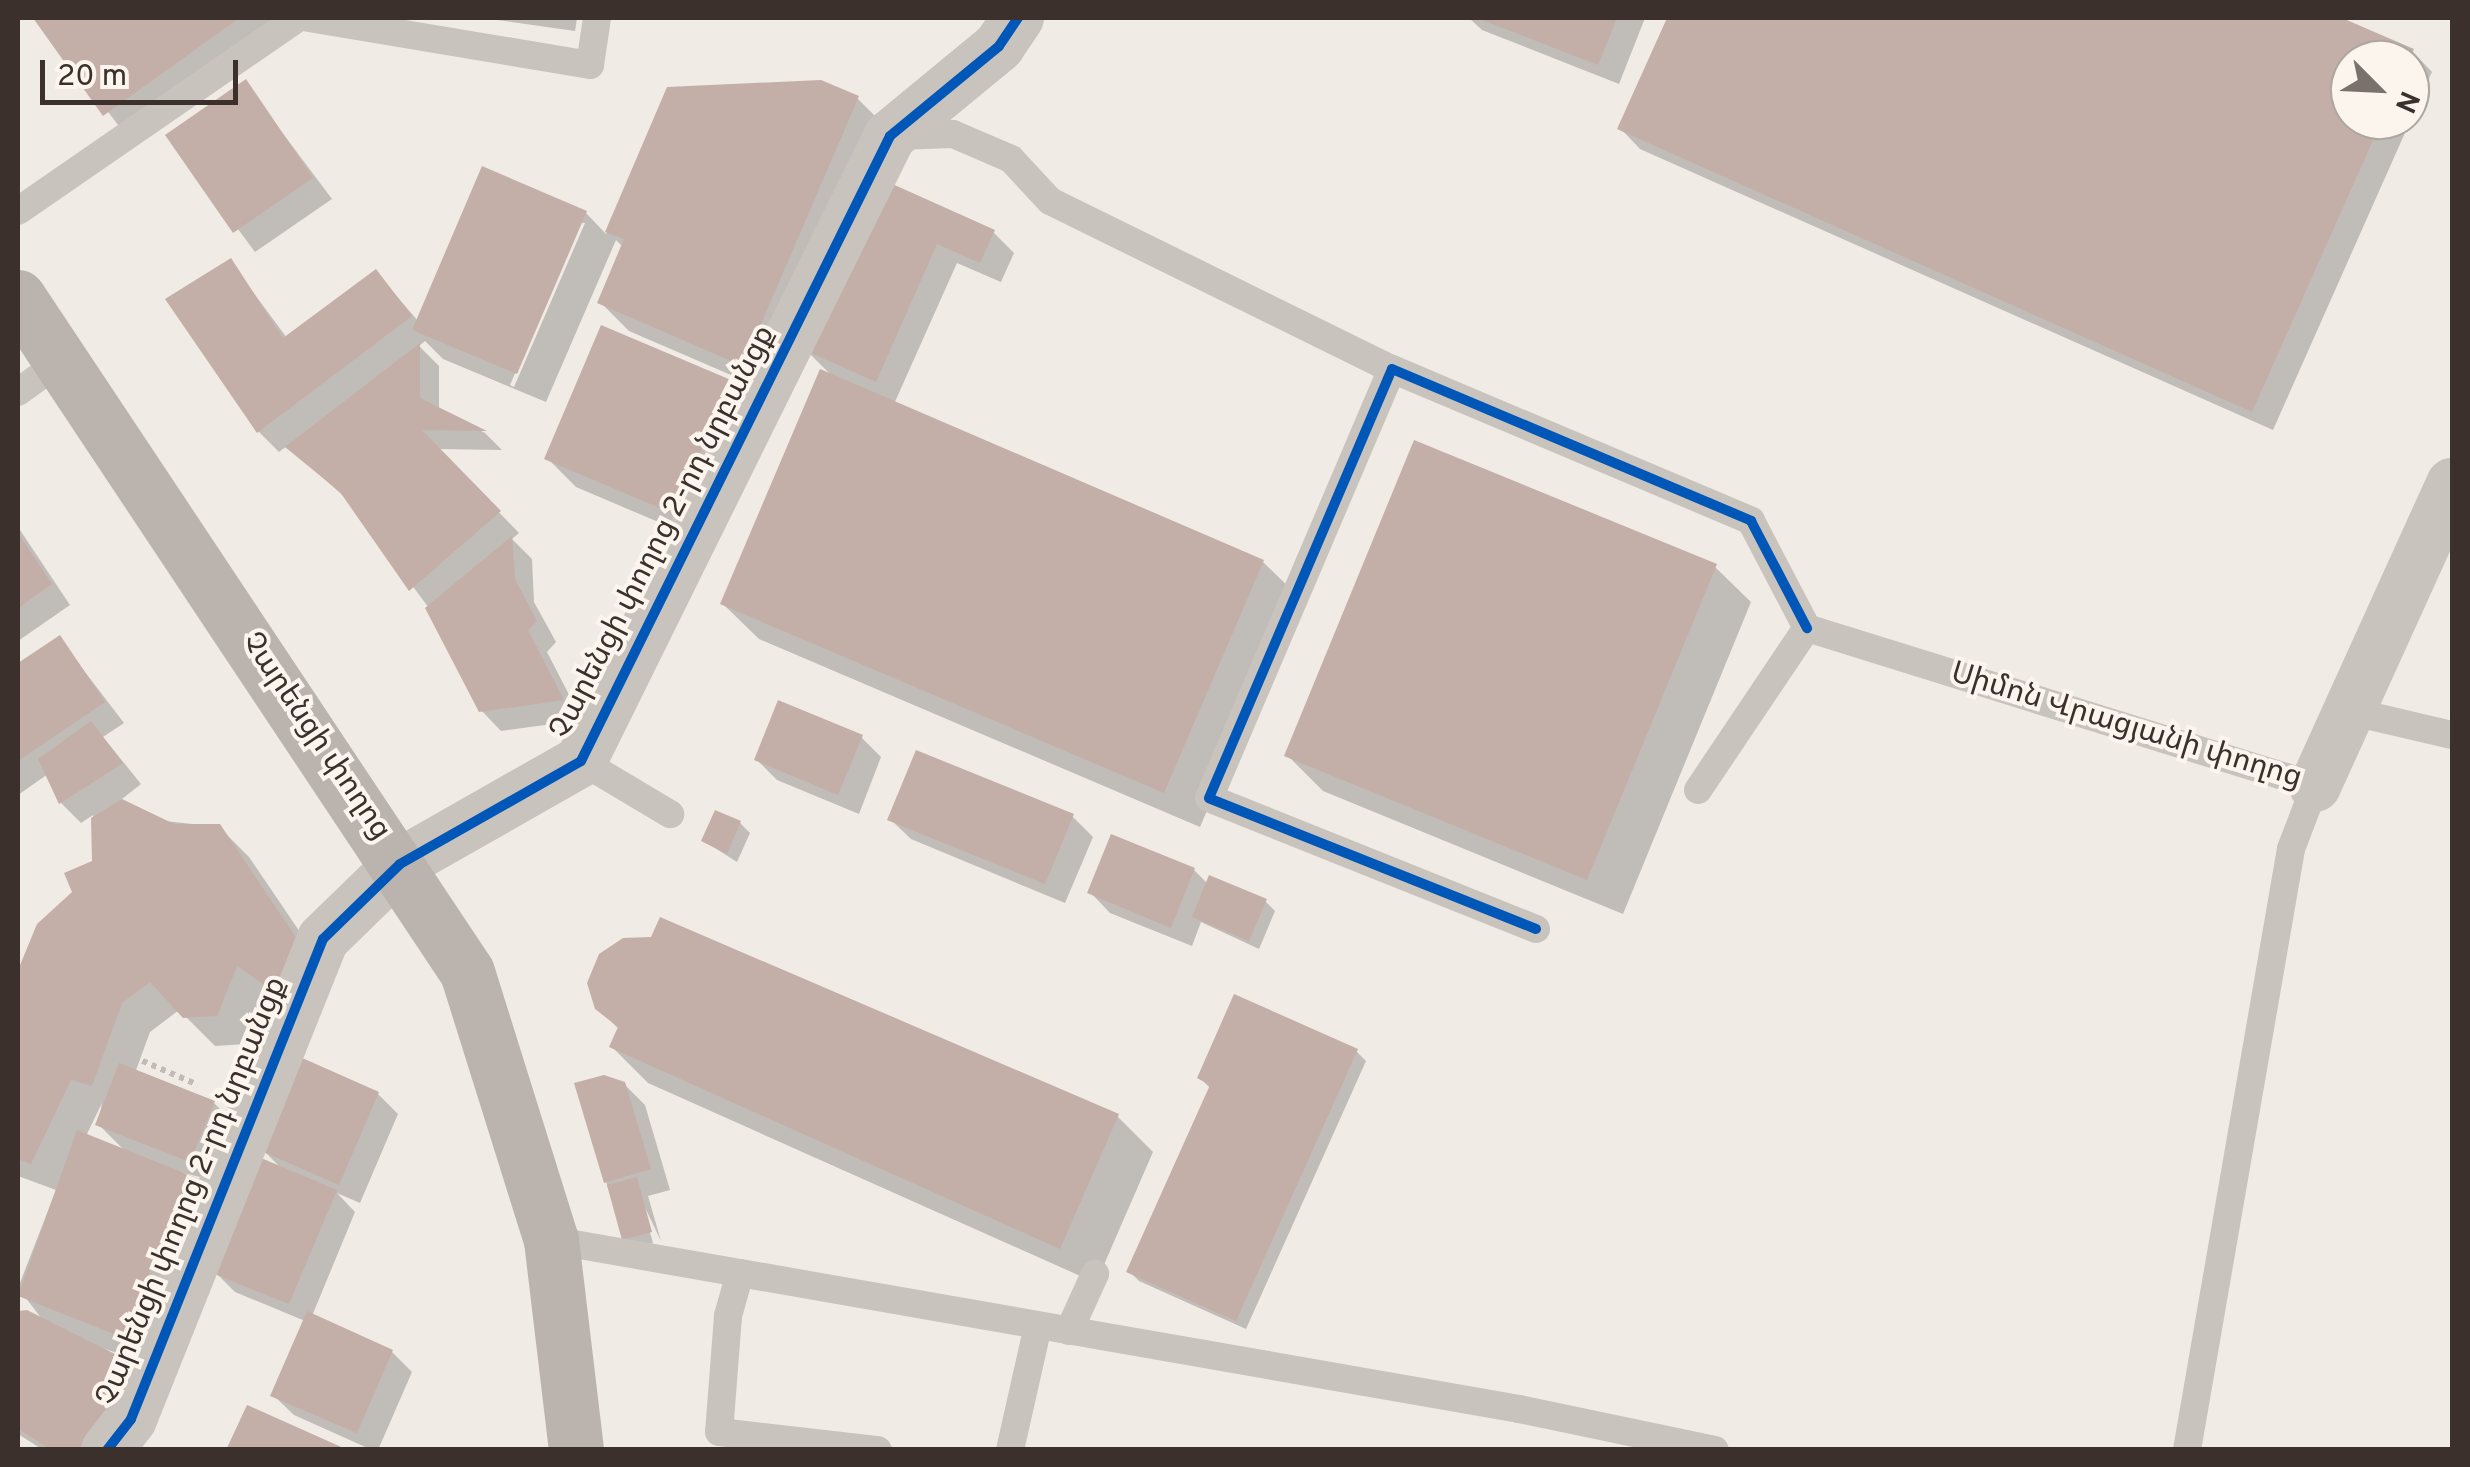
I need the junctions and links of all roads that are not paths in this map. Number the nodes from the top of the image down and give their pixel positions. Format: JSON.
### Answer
{"nodes":[{"id":1,"x":298,"y":18,"type":"edge"},
{"id":2,"x":309,"y":18,"type":"edge"},
{"id":3,"x":597,"y":18,"type":"edge"},
{"id":4,"x":1018,"y":18,"type":"edge"},
{"id":5,"x":890,"y":136,"type":"junction"},
{"id":6,"x":18,"y":211,"type":"edge"},
{"id":7,"x":18,"y":297,"type":"edge"},
{"id":8,"x":61,"y":362,"type":"junction"},
{"id":9,"x":1392,"y":369,"type":"junction"},
{"id":10,"x":18,"y":392,"type":"edge"},
{"id":11,"x":2452,"y":484,"type":"edge"},
{"id":12,"x":1807,"y":628,"type":"junction"},
{"id":13,"x":2349,"y":711,"type":"junction"},
{"id":14,"x":2452,"y":734,"type":"edge"},
{"id":15,"x":581,"y":761,"type":"junction"},
{"id":16,"x":2316,"y":786,"type":"junction"},
{"id":17,"x":1698,"y":790,"type":"dead end"},
{"id":18,"x":670,"y":814,"type":"dead end"},
{"id":19,"x":400,"y":864,"type":"junction"},
{"id":20,"x":1536,"y":929,"type":"dead end"},
{"id":21,"x":551,"y":1240,"type":"junction"},
{"id":22,"x":740,"y":1273,"type":"junction"},
{"id":23,"x":1095,"y":1274,"type":"dead end"},
{"id":24,"x":1038,"y":1326,"type":"junction"},
{"id":25,"x":1068,"y":1331,"type":"junction"},
{"id":26,"x":108,"y":1450,"type":"edge"},
{"id":27,"x":576,"y":1450,"type":"edge"},
{"id":28,"x":878,"y":1450,"type":"edge"},
{"id":29,"x":1010,"y":1450,"type":"edge"},
{"id":30,"x":1715,"y":1450,"type":"edge"},
{"id":31,"x":2187,"y":1450,"type":"edge"}],
"edges":[{"from":1,"to":6,"type":"lane"},
{"from":2,"to":3,"type":"lane"},
{"from":4,"to":5,"type":"street","name":"Չարենցի փողոց 2-րդ նրբանցք"},
{"from":5,"to":9,"type":"lane"},
{"from":5,"to":15,"type":"street","name":"Չարենցի փողոց 2-րդ նրբանցք"},
{"from":7,"to":8,"type":"main road","name":"Չարենցի փողոց"},
{"from":8,"to":10,"type":"lane"},
{"from":8,"to":19,"type":"main road","name":"Չարենցի փողոց"},
{"from":9,"to":12,"type":"lane"},
{"from":9,"to":20,"type":"lane"},
{"from":11,"to":13,"type":"street","name":"Սիմոն Վրացյանի փողոց"},
{"from":12,"to":16,"type":"lane","name":"Սիմոն Վրացյանի փողոց"},
{"from":12,"to":17,"type":"lane"},
{"from":13,"to":14,"type":"lane"},
{"from":13,"to":16,"type":"street","name":"Սիմոն Վրացյանի փողոց"},
{"from":15,"to":18,"type":"lane"},
{"from":15,"to":19,"type":"street","name":"Չարենցի փողոց 2-րդ նրբանցք"},
{"from":16,"to":31,"type":"lane"},
{"from":19,"to":21,"type":"main road","name":"Չարենցի փողոց"},
{"from":19,"to":26,"type":"street","name":"Չարենցի փողոց 2-րդ նրբանցք"},
{"from":21,"to":22,"type":"lane"},
{"from":21,"to":27,"type":"main road","name":"Չարենցի փողոց"},
{"from":22,"to":24,"type":"lane"},
{"from":22,"to":28,"type":"lane"},
{"from":23,"to":25,"type":"lane"},
{"from":24,"to":25,"type":"lane"},
{"from":24,"to":29,"type":"lane"},
{"from":25,"to":30,"type":"lane"}]}
